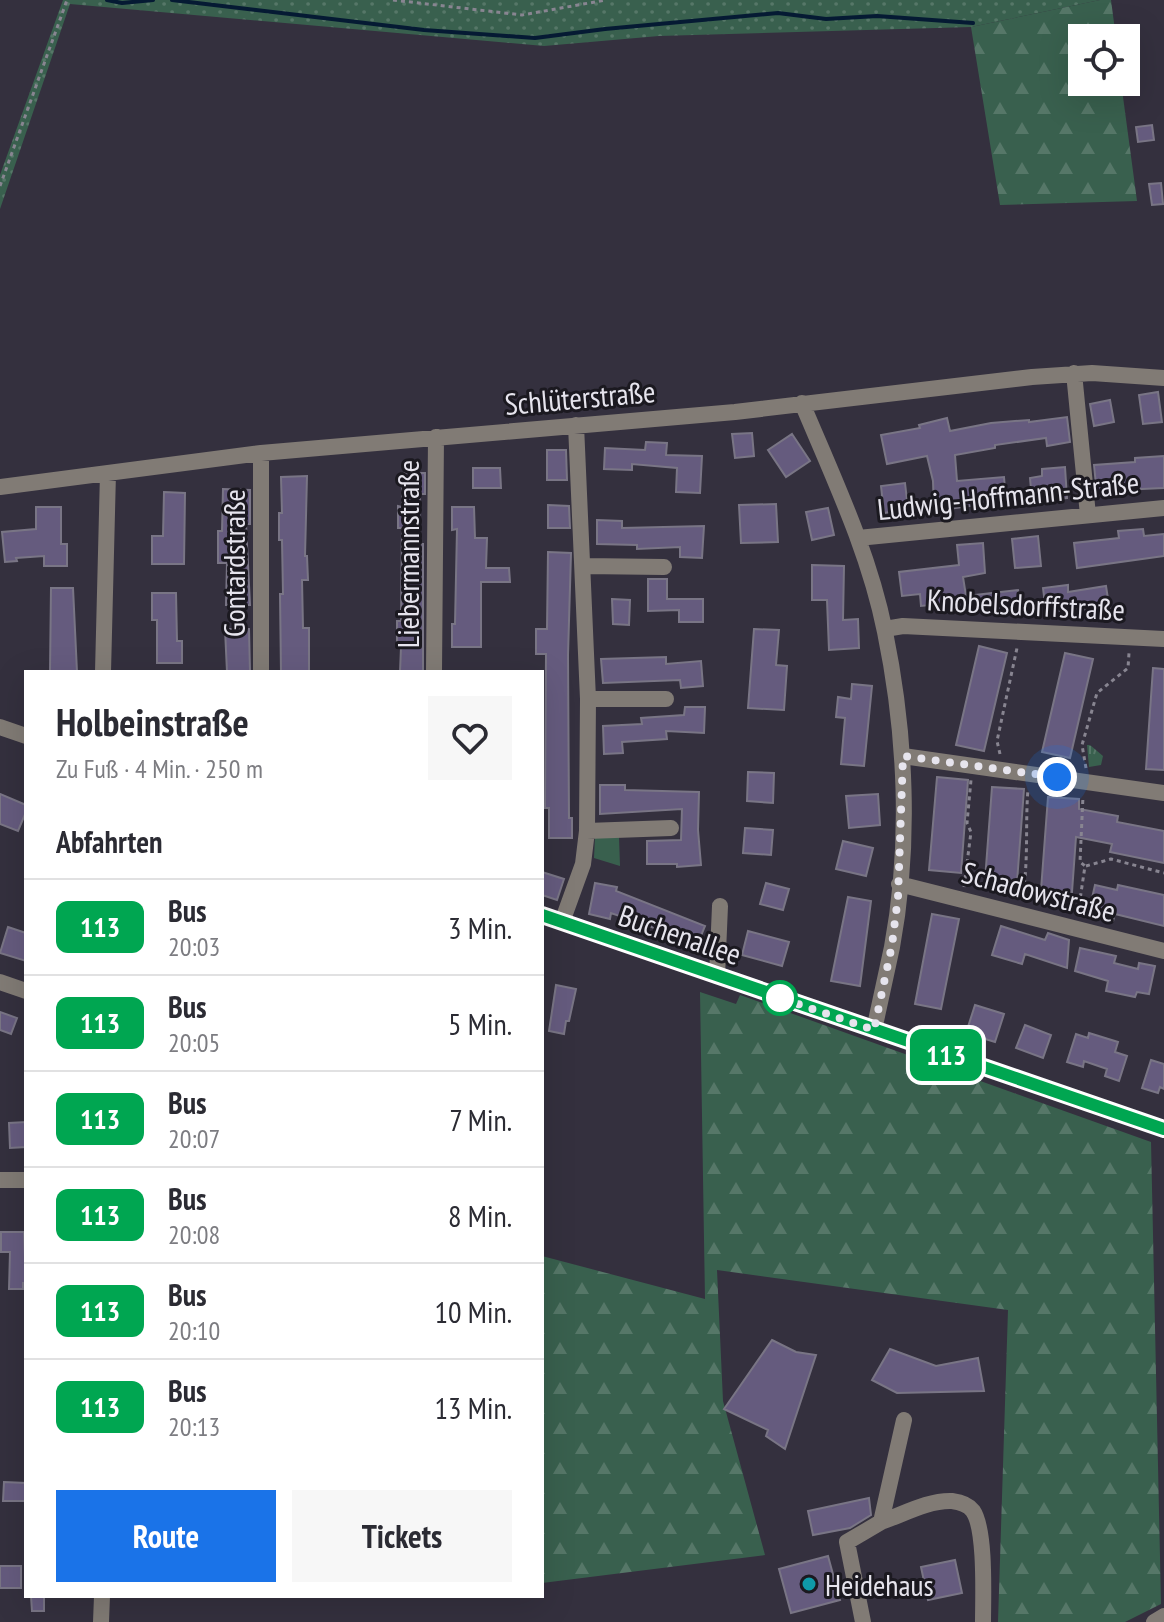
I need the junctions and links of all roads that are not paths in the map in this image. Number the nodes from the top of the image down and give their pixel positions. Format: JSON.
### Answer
{"nodes":[{"id":1,"x":1074,"y":373,"type":"junction"},
{"id":2,"x":1164,"y":378,"type":"edge"},
{"id":3,"x":802,"y":403,"type":"junction"},
{"id":4,"x":576,"y":425,"type":"junction"},
{"id":5,"x":436,"y":437,"type":"junction"},
{"id":6,"x":261,"y":453,"type":"junction"},
{"id":7,"x":108,"y":473,"type":"junction"},
{"id":8,"x":0,"y":487,"type":"edge"},
{"id":9,"x":1164,"y":508,"type":"edge"},
{"id":10,"x":1088,"y":515,"type":"junction"},
{"id":11,"x":858,"y":538,"type":"junction"},
{"id":12,"x":584,"y":566,"type":"junction"},
{"id":13,"x":664,"y":567,"type":"dead end"},
{"id":14,"x":885,"y":629,"type":"junction"},
{"id":15,"x":1164,"y":639,"type":"edge"},
{"id":16,"x":103,"y":670,"type":"edge"},
{"id":17,"x":261,"y":670,"type":"edge"},
{"id":18,"x":434,"y":670,"type":"edge"},
{"id":19,"x":588,"y":699,"type":"junction"},
{"id":20,"x":666,"y":699,"type":"dead end"},
{"id":21,"x":0,"y":727,"type":"edge"},
{"id":22,"x":24,"y":735,"type":"edge"},
{"id":23,"x":903,"y":756,"type":"junction"},
{"id":24,"x":1164,"y":793,"type":"edge"},
{"id":25,"x":671,"y":828,"type":"dead end"},
{"id":26,"x":587,"y":831,"type":"junction"},
{"id":27,"x":899,"y":884,"type":"junction"},
{"id":28,"x":720,"y":906,"type":"dead end"},
{"id":29,"x":544,"y":916,"type":"edge"},
{"id":30,"x":562,"y":922,"type":"junction"},
{"id":31,"x":1164,"y":951,"type":"edge"},
{"id":32,"x":717,"y":976,"type":"junction"},
{"id":33,"x":0,"y":982,"type":"edge"},
{"id":34,"x":24,"y":990,"type":"edge"},
{"id":35,"x":874,"y":1030,"type":"junction"},
{"id":36,"x":1164,"y":1129,"type":"edge"},
{"id":37,"x":0,"y":1180,"type":"edge"},
{"id":38,"x":24,"y":1180,"type":"edge"},
{"id":39,"x":904,"y":1420,"type":"dead end"},
{"id":40,"x":881,"y":1522,"type":"junction"},
{"id":41,"x":102,"y":1598,"type":"edge"},
{"id":42,"x":1164,"y":1616,"type":"edge"},
{"id":43,"x":101,"y":1622,"type":"edge"},
{"id":44,"x":863,"y":1622,"type":"edge"},
{"id":45,"x":983,"y":1622,"type":"edge"},
{"id":46,"x":1154,"y":1622,"type":"edge"}],
"edges":[{"from":1,"to":2,"type":"street","name":"Schlüterstraße"},
{"from":1,"to":3,"type":"street","name":"Schlüterstraße"},
{"from":1,"to":10,"type":"street"},
{"from":3,"to":4,"type":"street","name":"Schlüterstraße"},
{"from":3,"to":11,"type":"street"},
{"from":4,"to":5,"type":"street","name":"Schlüterstraße"},
{"from":4,"to":12,"type":"street"},
{"from":5,"to":6,"type":"street","name":"Schlüterstraße"},
{"from":5,"to":18,"type":"street","name":"Liebermannstraße"},
{"from":6,"to":7,"type":"street","name":"Schlüterstraße"},
{"from":6,"to":17,"type":"street","name":"Gontardstraße"},
{"from":7,"to":8,"type":"street","name":"Schlüterstraße"},
{"from":7,"to":16,"type":"street"},
{"from":9,"to":10,"type":"street","name":"Ludwig-Hoffmann-Straße"},
{"from":10,"to":11,"type":"street","name":"Ludwig-Hoffmann-Straße"},
{"from":11,"to":14,"type":"street"},
{"from":12,"to":13,"type":"street"},
{"from":12,"to":19,"type":"street"},
{"from":14,"to":15,"type":"street","name":"Knobelsdorffstraße"},
{"from":14,"to":23,"type":"street"},
{"from":19,"to":20,"type":"street"},
{"from":19,"to":26,"type":"street"},
{"from":21,"to":22,"type":"street"},
{"from":23,"to":24,"type":"street"},
{"from":23,"to":27,"type":"street"},
{"from":25,"to":26,"type":"street"},
{"from":26,"to":30,"type":"street"},
{"from":27,"to":31,"type":"street","name":"Schadowstraße"},
{"from":27,"to":35,"type":"street"},
{"from":28,"to":32,"type":"street"},
{"from":29,"to":30,"type":"street","name":"Buchenallee"},
{"from":30,"to":32,"type":"street","name":"Buchenallee"},
{"from":32,"to":35,"type":"street","name":"Buchenallee"},
{"from":33,"to":34,"type":"street"},
{"from":35,"to":36,"type":"street","name":"Buchenallee"},
{"from":37,"to":38,"type":"street"},
{"from":39,"to":40,"type":"street"},
{"from":40,"to":44,"type":"street"},
{"from":40,"to":45,"type":"street"},
{"from":41,"to":43,"type":"street"},
{"from":42,"to":46,"type":"street"}]}
